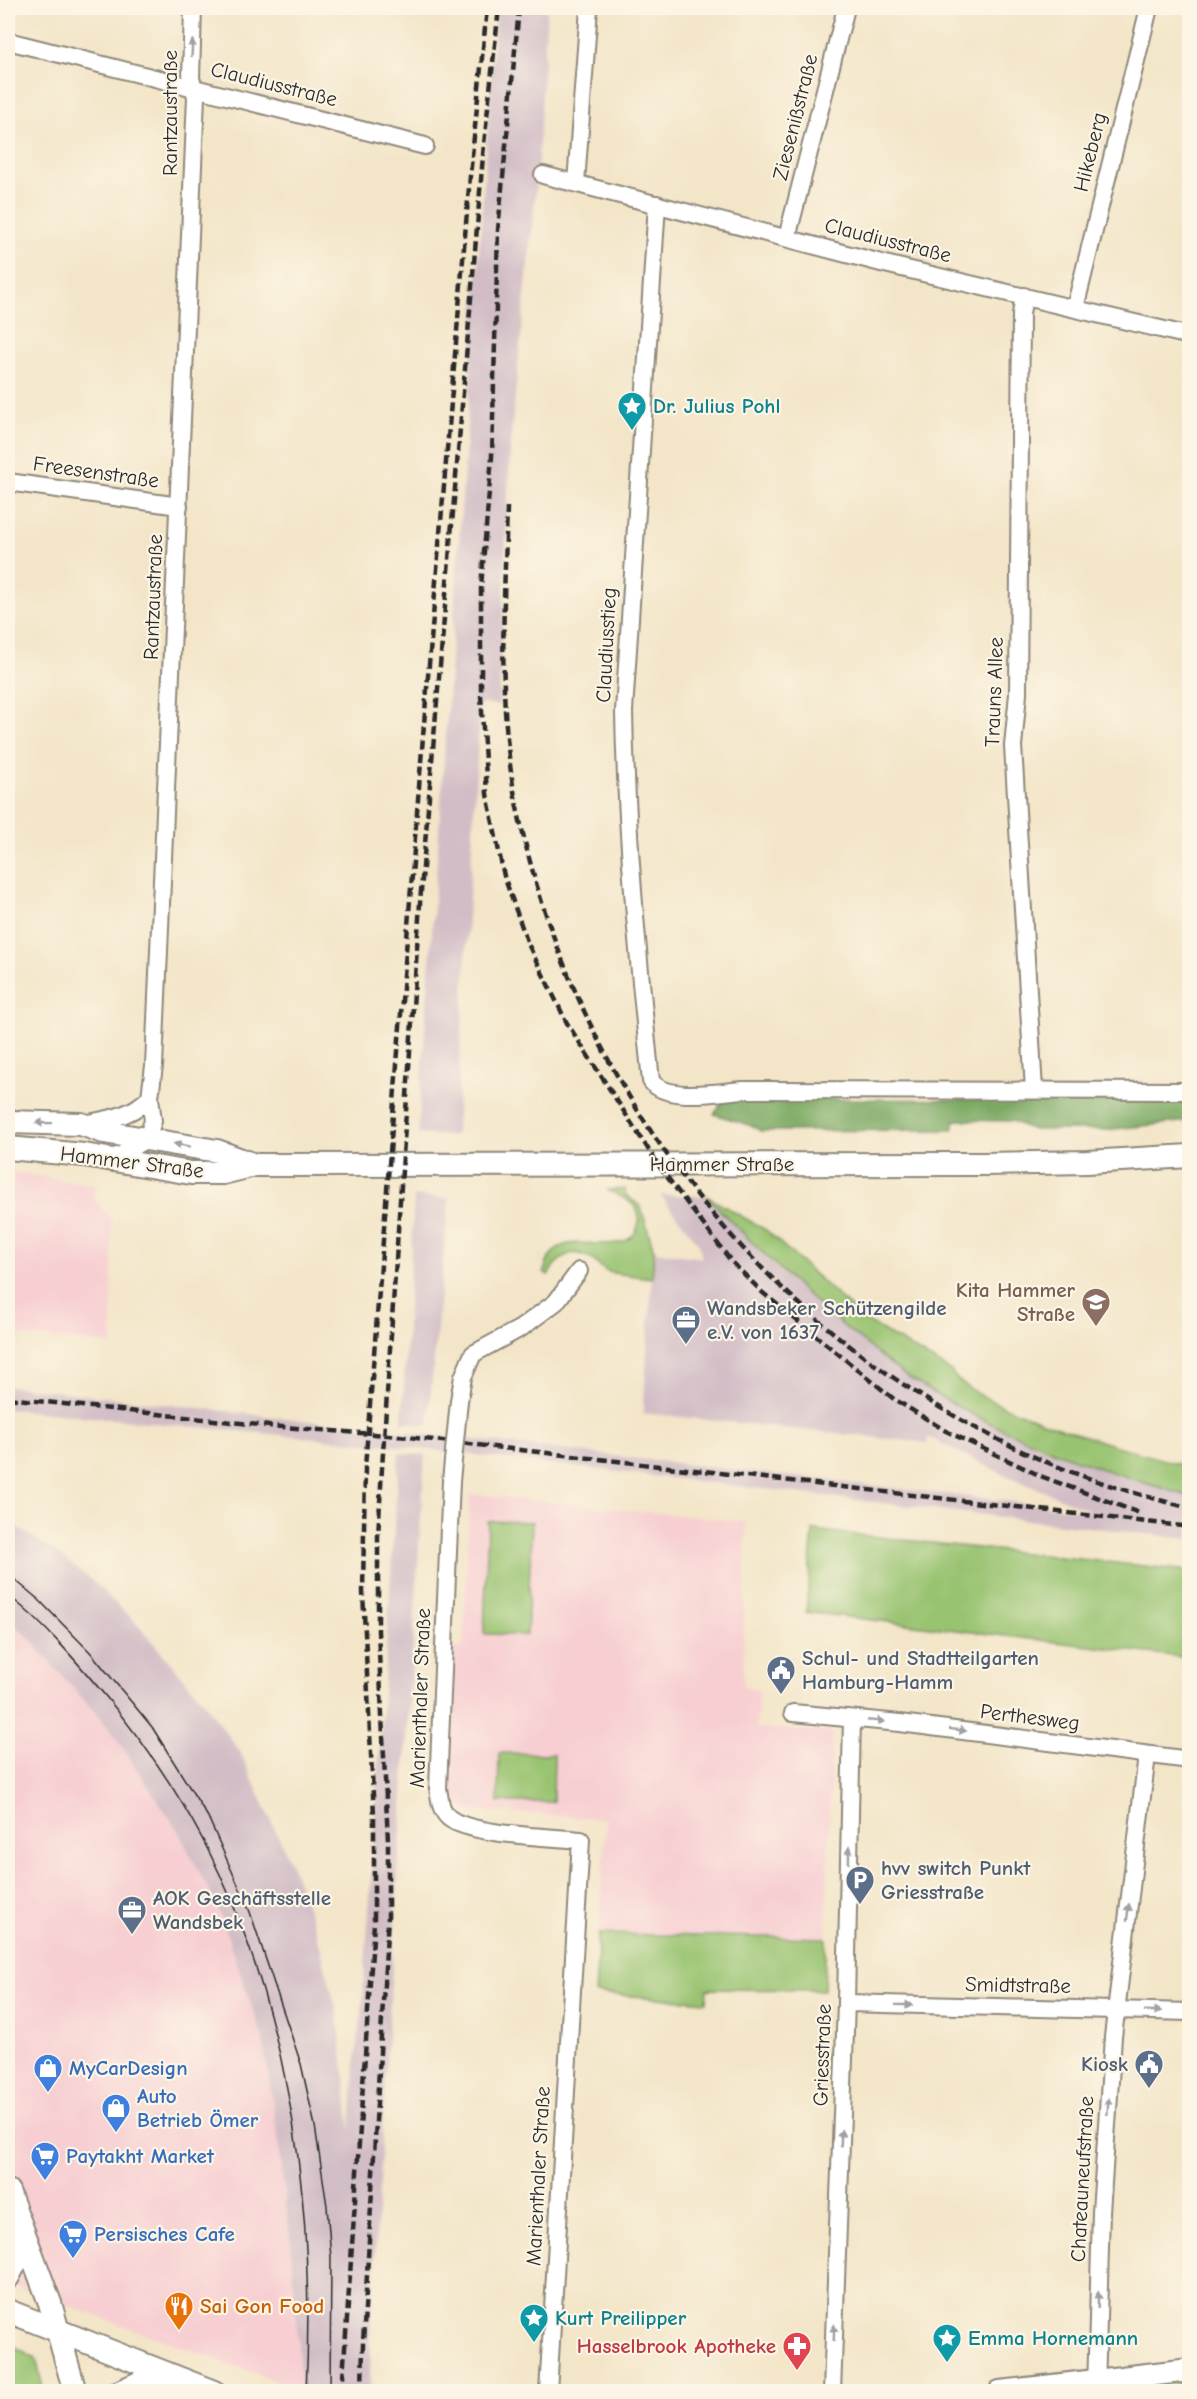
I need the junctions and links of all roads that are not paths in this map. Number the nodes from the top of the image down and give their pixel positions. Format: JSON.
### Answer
{"nodes":[{"id":1,"x":193,"y":8,"type":"edge"},
{"id":2,"x":589,"y":8,"type":"edge"},
{"id":3,"x":846,"y":8,"type":"edge"},
{"id":4,"x":1149,"y":8,"type":"edge"},
{"id":5,"x":8,"y":41,"type":"edge"},
{"id":6,"x":193,"y":88,"type":"junction"},
{"id":7,"x":425,"y":146,"type":"dead end"},
{"id":8,"x":543,"y":175,"type":"dead end"},
{"id":9,"x":576,"y":183,"type":"junction"},
{"id":10,"x":657,"y":204,"type":"junction"},
{"id":11,"x":787,"y":238,"type":"junction"},
{"id":12,"x":1024,"y":296,"type":"junction"},
{"id":13,"x":1075,"y":308,"type":"junction"},
{"id":14,"x":1190,"y":336,"type":"edge"},
{"id":15,"x":8,"y":482,"type":"edge"},
{"id":16,"x":179,"y":506,"type":"junction"},
{"id":17,"x":1034,"y":1090,"type":"junction"},
{"id":18,"x":1190,"y":1091,"type":"edge"},
{"id":19,"x":150,"y":1097,"type":"junction"},
{"id":20,"x":8,"y":1122,"type":"edge"},
{"id":21,"x":81,"y":1124,"type":"junction"},
{"id":22,"x":147,"y":1138,"type":"junction"},
{"id":23,"x":8,"y":1148,"type":"edge"},
{"id":24,"x":1190,"y":1156,"type":"edge"},
{"id":25,"x":103,"y":1160,"type":"junction"},
{"id":26,"x":255,"y":1165,"type":"junction"},
{"id":27,"x":579,"y":1271,"type":"dead end"},
{"id":28,"x":793,"y":1713,"type":"dead end"},
{"id":29,"x":852,"y":1719,"type":"junction"},
{"id":30,"x":1147,"y":1755,"type":"junction"},
{"id":31,"x":1190,"y":1760,"type":"edge"},
{"id":32,"x":846,"y":2003,"type":"junction"},
{"id":33,"x":1116,"y":2010,"type":"junction"},
{"id":34,"x":1190,"y":2012,"type":"edge"},
{"id":35,"x":8,"y":2191,"type":"edge"},
{"id":36,"x":22,"y":2231,"type":"junction"},
{"id":37,"x":8,"y":2277,"type":"edge"},
{"id":38,"x":8,"y":2311,"type":"edge"},
{"id":39,"x":57,"y":2330,"type":"junction"},
{"id":40,"x":1190,"y":2370,"type":"edge"},
{"id":41,"x":187,"y":2382,"type":"junction"},
{"id":42,"x":1096,"y":2386,"type":"edge"},
{"id":43,"x":75,"y":2391,"type":"edge"},
{"id":44,"x":119,"y":2391,"type":"edge"},
{"id":45,"x":214,"y":2391,"type":"edge"},
{"id":46,"x":548,"y":2391,"type":"edge"},
{"id":47,"x":832,"y":2391,"type":"edge"},
{"id":48,"x":1000,"y":2391,"type":"edge"}],
"edges":[{"from":6,"to":1,"type":"street","name":"Rantzaustraße","one_way":true},
{"from":2,"to":9,"type":"street"},
{"from":3,"to":11,"type":"street","name":"Ziesenißstraße"},
{"from":4,"to":13,"type":"street","name":"Hikeberg"},
{"from":5,"to":6,"type":"street","name":"Claudiusstraße"},
{"from":6,"to":7,"type":"street","name":"Claudiusstraße"},
{"from":6,"to":16,"type":"street","name":"Rantzaustraße"},
{"from":8,"to":9,"type":"street","name":"Claudiusstraße"},
{"from":9,"to":10,"type":"street","name":"Claudiusstraße"},
{"from":10,"to":11,"type":"street","name":"Claudiusstraße"},
{"from":10,"to":17,"type":"street","name":"Claudiusstieg"},
{"from":11,"to":12,"type":"street","name":"Claudiusstraße"},
{"from":12,"to":13,"type":"street","name":"Claudiusstraße"},
{"from":12,"to":17,"type":"street","name":"Trauns Allee"},
{"from":13,"to":14,"type":"street","name":"Claudiusstraße"},
{"from":15,"to":16,"type":"street","name":"Freesenstraße"},
{"from":16,"to":19,"type":"street","name":"Rantzaustraße"},
{"from":17,"to":18,"type":"street"},
{"from":19,"to":21,"type":"street","name":"Hammer Straße"},
{"from":19,"to":22,"type":"street","name":"Rantzaustraße"},
{"from":21,"to":20,"type":"main road","name":"Hammer Straße","one_way":true},
{"from":21,"to":22,"type":"main road","name":"Hammer Straße"},
{"from":22,"to":25,"type":"street"},
{"from":26,"to":22,"type":"main road","name":"Hammer Straße","one_way":true},
{"from":23,"to":25,"type":"main road","name":"Hammer Straße"},
{"from":24,"to":26,"type":"main road","name":"Hammer Straße"},
{"from":25,"to":26,"type":"main road","name":"Hammer Straße"},
{"from":27,"to":46,"type":"street","name":"Marienthaler Straße","bridge":true},
{"from":28,"to":29,"type":"street","name":"Perthesweg"},
{"from":29,"to":30,"type":"street","name":"Perthesweg","one_way":true},
{"from":32,"to":29,"type":"street","name":"Griesstraße","one_way":true},
{"from":30,"to":31,"type":"street","name":"Perthesweg"},
{"from":33,"to":30,"type":"street","name":"Chateauneufstraße","one_way":true},
{"from":32,"to":33,"type":"street","name":"Smidtstraße","one_way":true},
{"from":47,"to":32,"type":"street","name":"Griesstraße","one_way":true},
{"from":33,"to":34,"type":"street","name":"Smidtstraße","one_way":true},
{"from":42,"to":33,"type":"street","name":"Chateauneufstraße","one_way":true},
{"from":35,"to":36,"type":"main road"},
{"from":36,"to":37,"type":"main road"},
{"from":36,"to":39,"type":"main road"},
{"from":38,"to":39,"type":"main road"},
{"from":39,"to":41,"type":"main road"},
{"from":39,"to":43,"type":"main road"},
{"from":40,"to":42,"type":"main road"},
{"from":41,"to":44,"type":"main road"},
{"from":41,"to":45,"type":"main road"},
{"from":42,"to":48,"type":"main road"}]}
